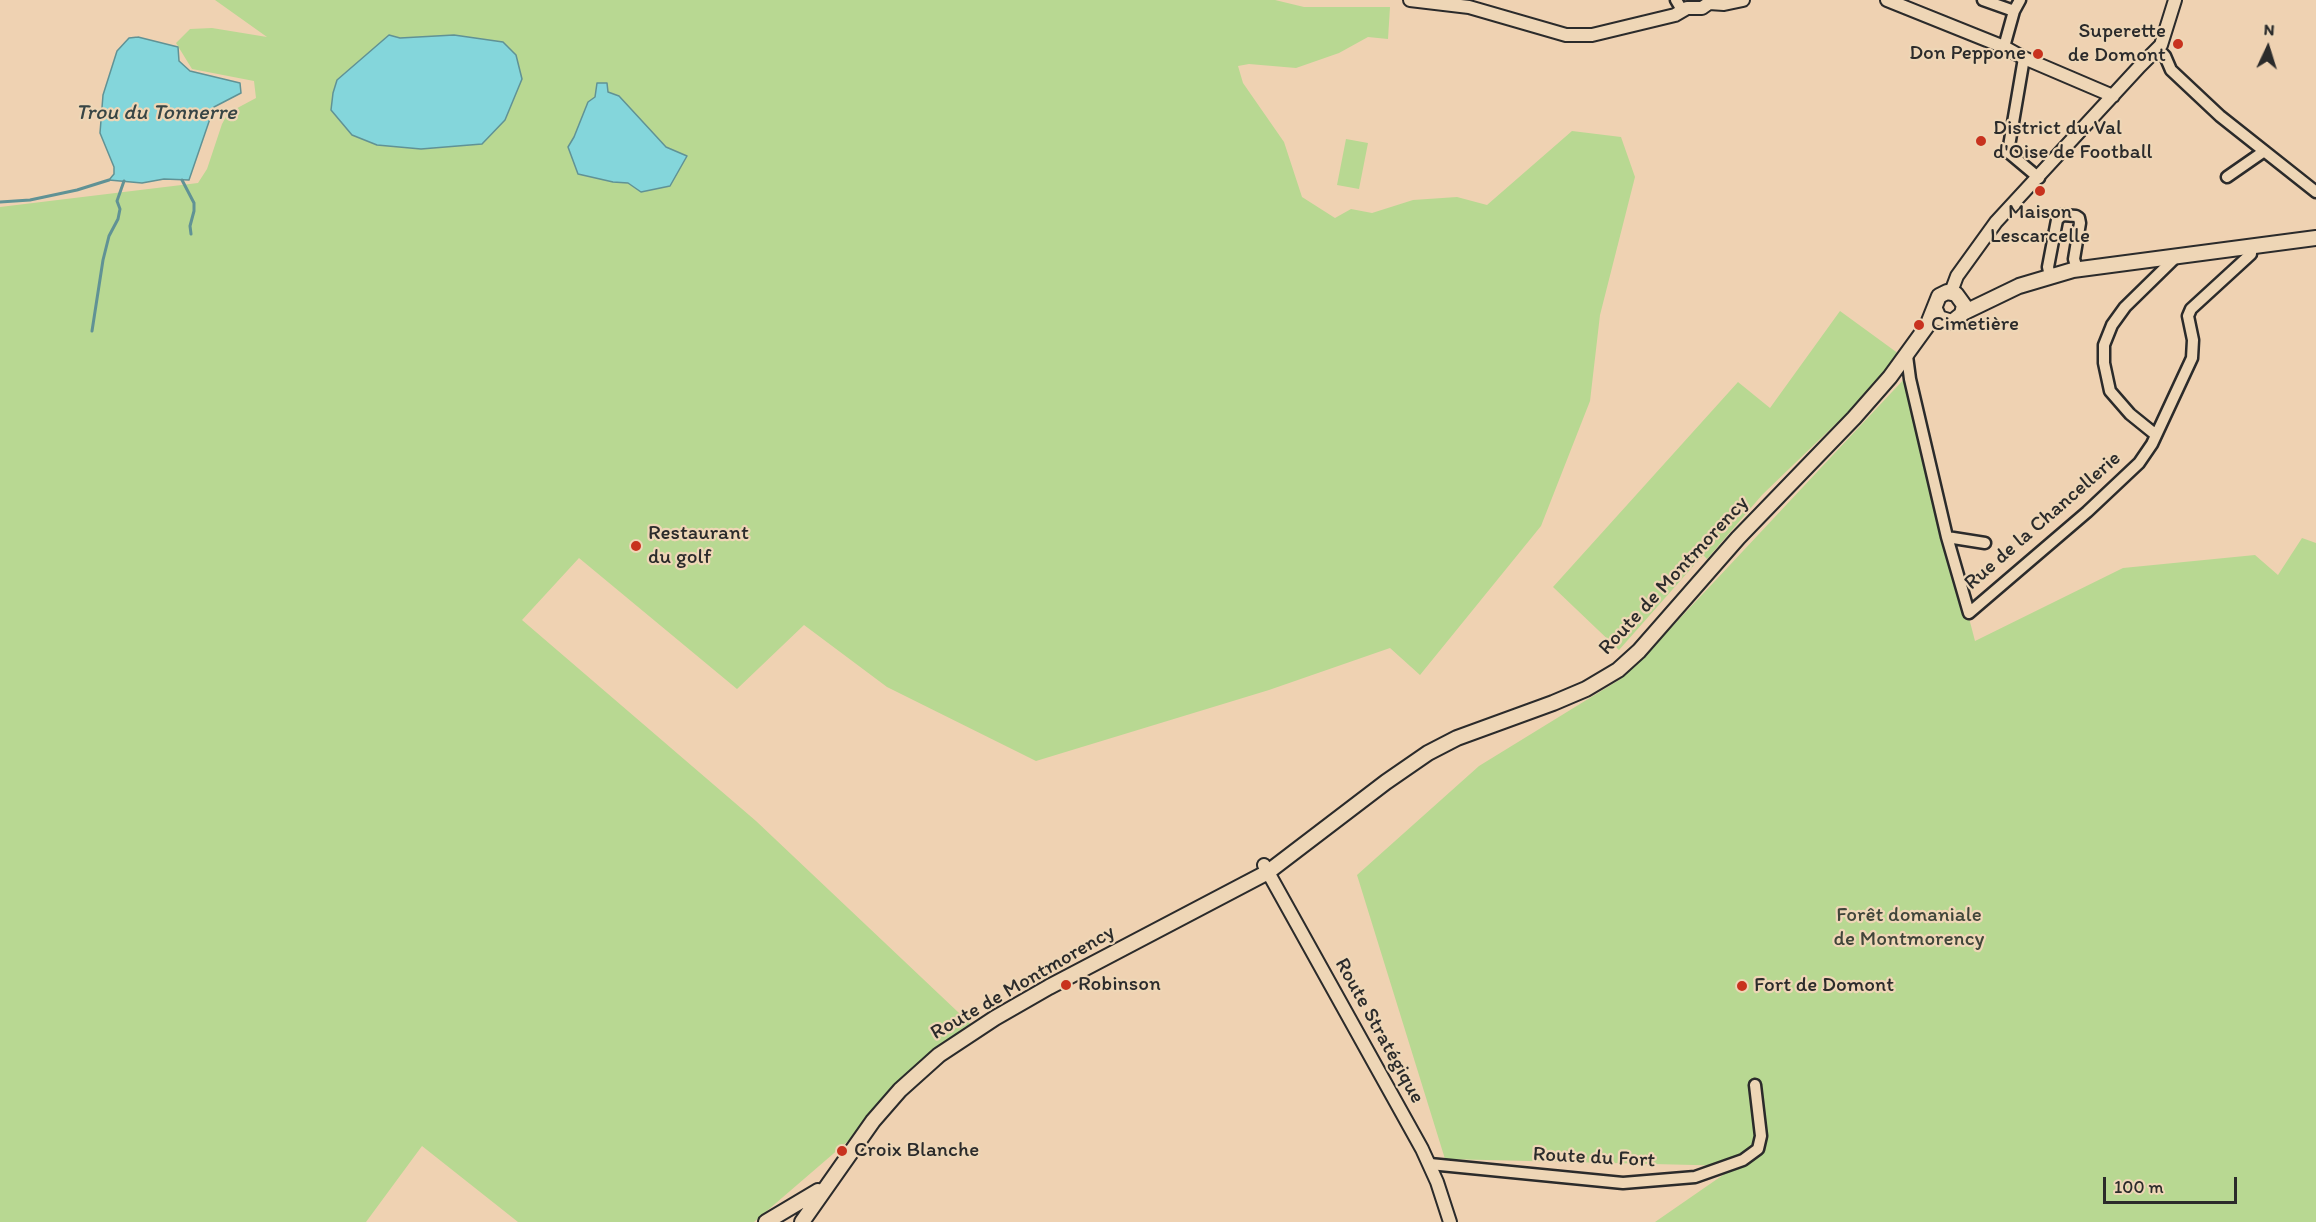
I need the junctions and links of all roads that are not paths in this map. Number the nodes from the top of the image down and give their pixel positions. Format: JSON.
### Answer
{"nodes":[{"id":1,"x":1410,"y":0,"type":"edge"},
{"id":2,"x":1743,"y":0,"type":"edge"},
{"id":3,"x":1887,"y":0,"type":"edge"},
{"id":4,"x":1983,"y":0,"type":"edge"},
{"id":5,"x":2020,"y":0,"type":"edge"},
{"id":6,"x":2175,"y":0,"type":"edge"},
{"id":7,"x":1679,"y":5,"type":"edge"},
{"id":8,"x":2014,"y":11,"type":"junction"},
{"id":9,"x":2004,"y":47,"type":"junction"},
{"id":10,"x":2158,"y":49,"type":"junction"},
{"id":11,"x":2024,"y":58,"type":"junction"},
{"id":12,"x":2113,"y":96,"type":"junction"},
{"id":13,"x":2263,"y":152,"type":"junction"},
{"id":14,"x":2227,"y":177,"type":"dead end"},
{"id":15,"x":2039,"y":178,"type":"junction"},
{"id":16,"x":2316,"y":192,"type":"edge"},
{"id":17,"x":2316,"y":238,"type":"edge"},
{"id":18,"x":2251,"y":246,"type":"junction"},
{"id":19,"x":2172,"y":256,"type":"junction"},
{"id":20,"x":2077,"y":269,"type":"junction"},
{"id":21,"x":2050,"y":276,"type":"junction"},
{"id":22,"x":1957,"y":306,"type":"junction"},
{"id":23,"x":1935,"y":309,"type":"junction"},
{"id":24,"x":1907,"y":360,"type":"junction"},
{"id":25,"x":2156,"y":435,"type":"junction"},
{"id":26,"x":1947,"y":537,"type":"junction"},
{"id":27,"x":1985,"y":543,"type":"dead end"},
{"id":28,"x":1266,"y":868,"type":"junction"},
{"id":29,"x":1755,"y":1085,"type":"dead end"},
{"id":30,"x":1430,"y":1164,"type":"junction"},
{"id":31,"x":832,"y":1177,"type":"junction"},
{"id":32,"x":790,"y":1216,"type":"edge"},
{"id":33,"x":766,"y":1222,"type":"edge"},
{"id":34,"x":772,"y":1222,"type":"edge"},
{"id":35,"x":802,"y":1222,"type":"edge"},
{"id":36,"x":1450,"y":1222,"type":"edge"}],
"edges":[{"from":1,"to":7,"type":"street"},
{"from":2,"to":7,"type":"street"},
{"from":3,"to":9,"type":"street"},
{"from":4,"to":8,"type":"street"},
{"from":5,"to":8,"type":"street"},
{"from":6,"to":10,"type":"street"},
{"from":8,"to":9,"type":"street"},
{"from":9,"to":11,"type":"street"},
{"from":10,"to":12,"type":"street"},
{"from":10,"to":13,"type":"street"},
{"from":11,"to":12,"type":"street"},
{"from":11,"to":15,"type":"street"},
{"from":12,"to":15,"type":"street"},
{"from":13,"to":14,"type":"street"},
{"from":13,"to":16,"type":"street"},
{"from":15,"to":22,"type":"street"},
{"from":17,"to":18,"type":"main road"},
{"from":18,"to":19,"type":"main road"},
{"from":18,"to":25,"type":"street","name":"Rue de la Chancellerie"},
{"from":19,"to":20,"type":"main road"},
{"from":19,"to":25,"type":"street"},
{"from":20,"to":21,"type":"main road"},
{"from":20,"to":21,"type":"street"},
{"from":21,"to":22,"type":"main road"},
{"from":22,"to":23,"type":"main road"},
{"from":22,"to":23,"type":"main road","name":"Route de Montmorency"},
{"from":22,"to":24,"type":"main road","name":"Route de Montmorency"},
{"from":23,"to":24,"type":"main road","name":"Route de Montmorency"},
{"from":24,"to":26,"type":"street"},
{"from":24,"to":28,"type":"main road","name":"Route de Montmorency"},
{"from":25,"to":26,"type":"street","name":"Rue de la Chancellerie"},
{"from":26,"to":27,"type":"street"},
{"from":28,"to":30,"type":"street","name":"Route Stratégique"},
{"from":28,"to":31,"type":"main road","name":"Route de Montmorency"},
{"from":29,"to":30,"type":"street","name":"Route du Fort"},
{"from":30,"to":36,"type":"street","name":"Route Stratégique"},
{"from":31,"to":32,"type":"main road"},
{"from":31,"to":35,"type":"main road"},
{"from":32,"to":33,"type":"main road"},
{"from":32,"to":34,"type":"main road"},
{"from":32,"to":35,"type":"main road"}]}
